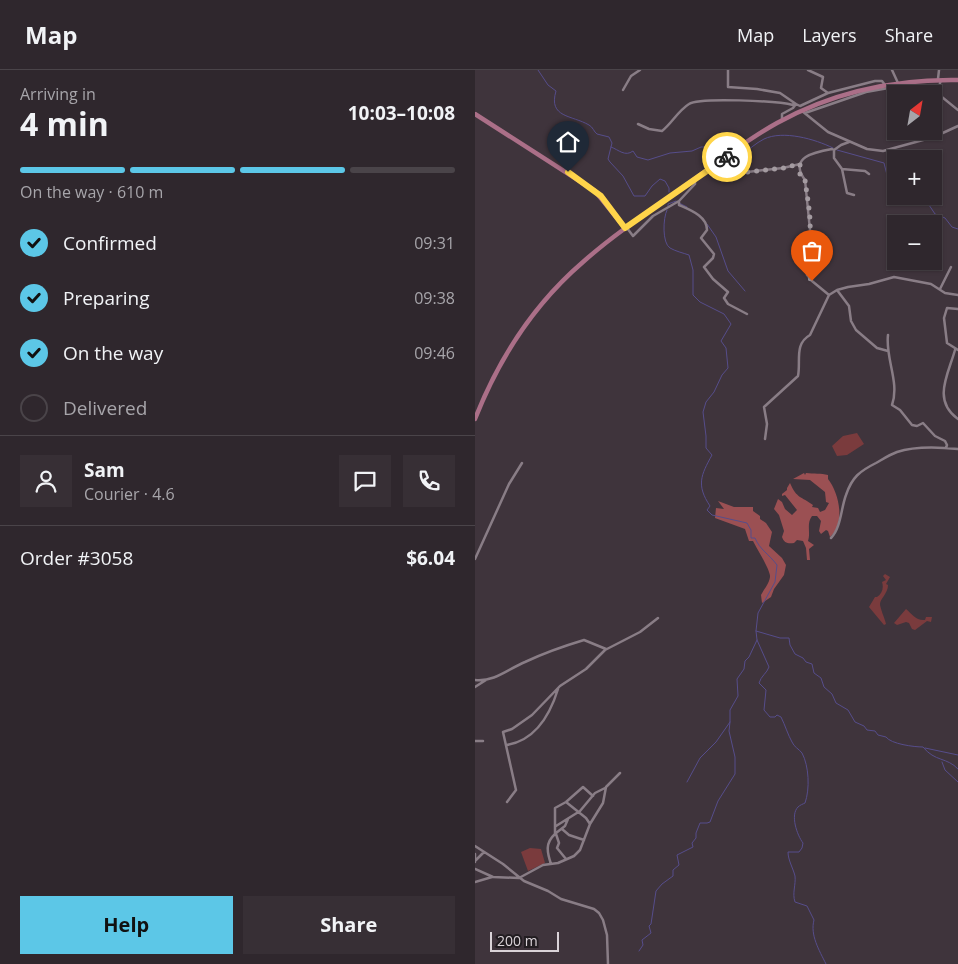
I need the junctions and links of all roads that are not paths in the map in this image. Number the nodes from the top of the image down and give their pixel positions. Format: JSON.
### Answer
{"nodes":[{"id":1,"x":640,"y":70,"type":"edge"},
{"id":2,"x":728,"y":70,"type":"edge"},
{"id":3,"x":808,"y":70,"type":"edge"},
{"id":4,"x":892,"y":70,"type":"edge"},
{"id":5,"x":939,"y":70,"type":"edge"},
{"id":6,"x":940,"y":79,"type":"junction"},
{"id":7,"x":958,"y":80,"type":"edge"},
{"id":8,"x":897,"y":83,"type":"junction"},
{"id":9,"x":885,"y":85,"type":"junction"},
{"id":10,"x":623,"y":90,"type":"dead end"},
{"id":11,"x":828,"y":93,"type":"junction"},
{"id":12,"x":795,"y":104,"type":"junction"},
{"id":13,"x":958,"y":110,"type":"edge"},
{"id":14,"x":804,"y":112,"type":"junction"},
{"id":15,"x":475,"y":114,"type":"edge"},
{"id":16,"x":782,"y":120,"type":"junction"},
{"id":17,"x":638,"y":124,"type":"dead end"},
{"id":18,"x":958,"y":126,"type":"edge"},
{"id":19,"x":849,"y":142,"type":"junction"},
{"id":20,"x":834,"y":150,"type":"junction"},
{"id":21,"x":726,"y":156,"type":"junction"},
{"id":22,"x":800,"y":164,"type":"junction"},
{"id":23,"x":842,"y":169,"type":"junction"},
{"id":24,"x":869,"y":174,"type":"dead end"},
{"id":25,"x":695,"y":179,"type":"junction"},
{"id":26,"x":854,"y":195,"type":"dead end"},
{"id":27,"x":679,"y":201,"type":"junction"},
{"id":28,"x":626,"y":228,"type":"junction"},
{"id":29,"x":951,"y":267,"type":"dead end"},
{"id":30,"x":940,"y":289,"type":"junction"},
{"id":31,"x":837,"y":290,"type":"junction"},
{"id":32,"x":829,"y":295,"type":"junction"},
{"id":33,"x":958,"y":295,"type":"edge"},
{"id":34,"x":958,"y":309,"type":"edge"},
{"id":35,"x":747,"y":314,"type":"dead end"},
{"id":36,"x":887,"y":335,"type":"dead end"},
{"id":37,"x":957,"y":350,"type":"edge"},
{"id":38,"x":888,"y":351,"type":"junction"},
{"id":39,"x":475,"y":419,"type":"edge"},
{"id":40,"x":958,"y":419,"type":"edge"},
{"id":41,"x":765,"y":439,"type":"dead end"},
{"id":42,"x":946,"y":448,"type":"junction"},
{"id":43,"x":957,"y":448,"type":"edge"},
{"id":44,"x":522,"y":463,"type":"dead end"},
{"id":45,"x":831,"y":538,"type":"dead end"},
{"id":46,"x":475,"y":559,"type":"edge"},
{"id":47,"x":658,"y":618,"type":"dead end"},
{"id":48,"x":607,"y":649,"type":"junction"},
{"id":49,"x":487,"y":679,"type":"junction"},
{"id":50,"x":475,"y":680,"type":"edge"},
{"id":51,"x":476,"y":685,"type":"edge"},
{"id":52,"x":558,"y":687,"type":"junction"},
{"id":53,"x":475,"y":741,"type":"edge"},
{"id":54,"x":483,"y":741,"type":"dead end"},
{"id":55,"x":507,"y":745,"type":"junction"},
{"id":56,"x":620,"y":773,"type":"dead end"},
{"id":57,"x":605,"y":788,"type":"junction"},
{"id":58,"x":593,"y":796,"type":"junction"},
{"id":59,"x":507,"y":802,"type":"dead end"},
{"id":60,"x":566,"y":802,"type":"junction"},
{"id":61,"x":579,"y":812,"type":"junction"},
{"id":62,"x":568,"y":819,"type":"junction"},
{"id":63,"x":590,"y":824,"type":"junction"},
{"id":64,"x":555,"y":826,"type":"junction"},
{"id":65,"x":562,"y":829,"type":"junction"},
{"id":66,"x":555,"y":834,"type":"junction"},
{"id":67,"x":584,"y":840,"type":"junction"},
{"id":68,"x":475,"y":846,"type":"edge"},
{"id":69,"x":484,"y":852,"type":"junction"},
{"id":70,"x":475,"y":854,"type":"edge"},
{"id":71,"x":566,"y":860,"type":"junction"},
{"id":72,"x":476,"y":861,"type":"edge"},
{"id":73,"x":551,"y":864,"type":"junction"},
{"id":74,"x":475,"y":869,"type":"edge"},
{"id":75,"x":493,"y":877,"type":"junction"},
{"id":76,"x":519,"y":878,"type":"junction"},
{"id":77,"x":475,"y":882,"type":"edge"},
{"id":78,"x":608,"y":964,"type":"edge"}],
"edges":[{"from":1,"to":10,"type":"street"},
{"from":2,"to":12,"type":"street"},
{"from":3,"to":11,"type":"street"},
{"from":4,"to":8,"type":"street"},
{"from":5,"to":6,"type":"street"},
{"from":6,"to":7,"type":"main road"},
{"from":6,"to":8,"type":"main road"},
{"from":6,"to":13,"type":"street"},
{"from":8,"to":9,"type":"main road"},
{"from":8,"to":14,"type":"street"},
{"from":9,"to":11,"type":"street"},
{"from":9,"to":14,"type":"main road"},
{"from":11,"to":12,"type":"street"},
{"from":12,"to":16,"type":"street"},
{"from":12,"to":17,"type":"street"},
{"from":14,"to":16,"type":"main road"},
{"from":14,"to":19,"type":"street"},
{"from":15,"to":28,"type":"main road"},
{"from":16,"to":21,"type":"main road"},
{"from":18,"to":19,"type":"street"},
{"from":19,"to":20,"type":"street"},
{"from":20,"to":22,"type":"street"},
{"from":20,"to":23,"type":"street"},
{"from":21,"to":22,"type":"street"},
{"from":21,"to":25,"type":"main road"},
{"from":22,"to":32,"type":"street"},
{"from":23,"to":24,"type":"street"},
{"from":23,"to":26,"type":"street"},
{"from":25,"to":27,"type":"street"},
{"from":25,"to":28,"type":"main road"},
{"from":27,"to":28,"type":"street"},
{"from":27,"to":35,"type":"street"},
{"from":28,"to":39,"type":"main road"},
{"from":29,"to":30,"type":"street"},
{"from":30,"to":31,"type":"street"},
{"from":30,"to":33,"type":"street"},
{"from":31,"to":32,"type":"street"},
{"from":31,"to":38,"type":"street"},
{"from":32,"to":41,"type":"street"},
{"from":34,"to":37,"type":"street"},
{"from":36,"to":38,"type":"street"},
{"from":37,"to":40,"type":"street"},
{"from":38,"to":42,"type":"street"},
{"from":42,"to":43,"type":"street"},
{"from":42,"to":45,"type":"street"},
{"from":44,"to":46,"type":"street"},
{"from":47,"to":48,"type":"street"},
{"from":48,"to":49,"type":"street"},
{"from":48,"to":52,"type":"street"},
{"from":49,"to":50,"type":"street"},
{"from":49,"to":51,"type":"street"},
{"from":52,"to":55,"type":"street"},
{"from":52,"to":55,"type":"street"},
{"from":53,"to":54,"type":"street"},
{"from":55,"to":59,"type":"street"},
{"from":56,"to":57,"type":"street"},
{"from":57,"to":58,"type":"street"},
{"from":57,"to":63,"type":"street"},
{"from":58,"to":60,"type":"street"},
{"from":58,"to":61,"type":"street"},
{"from":60,"to":61,"type":"street"},
{"from":60,"to":64,"type":"street"},
{"from":61,"to":62,"type":"street"},
{"from":61,"to":63,"type":"street"},
{"from":62,"to":64,"type":"street"},
{"from":62,"to":65,"type":"street"},
{"from":63,"to":67,"type":"street"},
{"from":64,"to":66,"type":"street"},
{"from":65,"to":66,"type":"street"},
{"from":65,"to":67,"type":"street"},
{"from":66,"to":71,"type":"street"},
{"from":66,"to":73,"type":"street"},
{"from":67,"to":71,"type":"street"},
{"from":68,"to":69,"type":"street"},
{"from":69,"to":72,"type":"street"},
{"from":69,"to":76,"type":"street"},
{"from":70,"to":72,"type":"street"},
{"from":71,"to":73,"type":"street"},
{"from":73,"to":76,"type":"street"},
{"from":74,"to":75,"type":"street"},
{"from":75,"to":76,"type":"street"},
{"from":75,"to":77,"type":"street"},
{"from":76,"to":78,"type":"street"}]}
